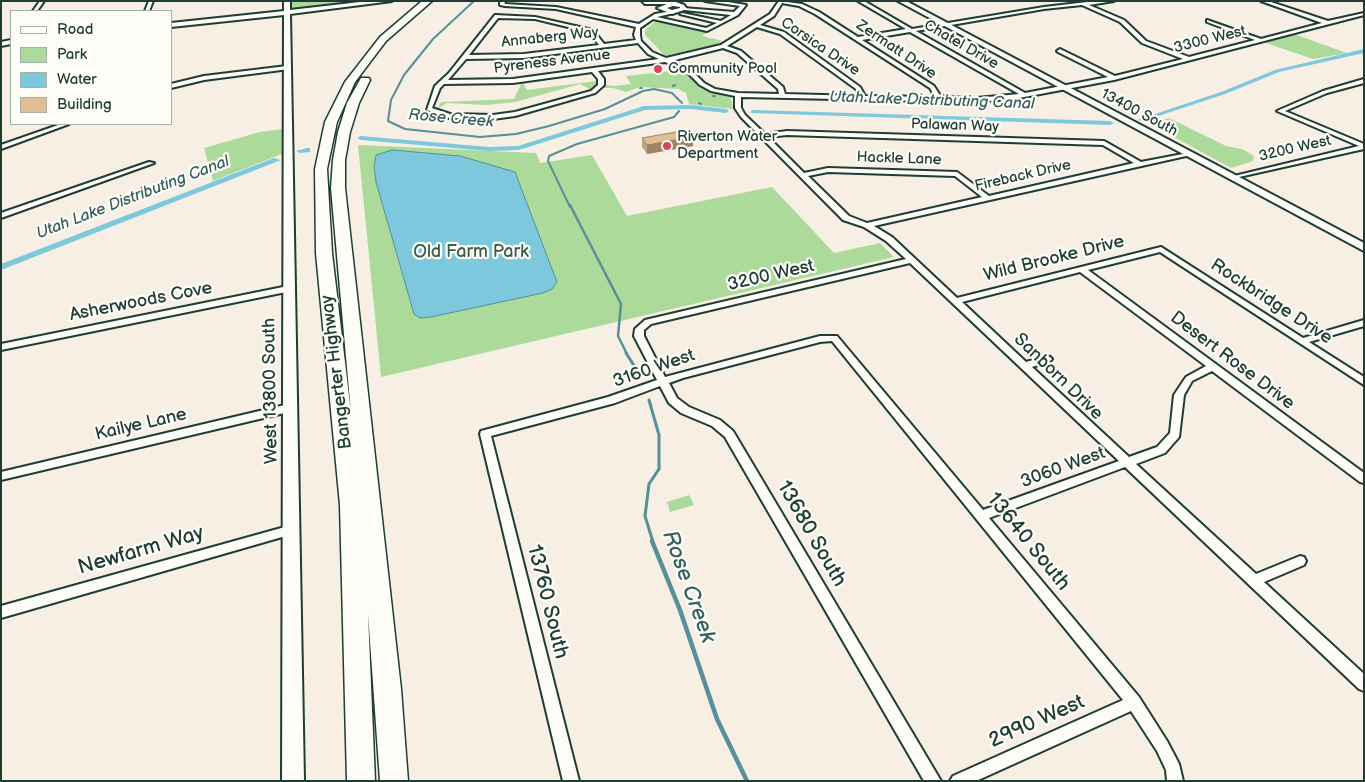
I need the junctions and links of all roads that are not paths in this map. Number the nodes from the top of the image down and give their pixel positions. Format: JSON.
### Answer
{"nodes":[{"id":1,"x":389,"y":1,"type":"edge"},
{"id":2,"x":502,"y":1,"type":"edge"},
{"id":3,"x":635,"y":1,"type":"edge"},
{"id":4,"x":644,"y":1,"type":"edge"},
{"id":5,"x":707,"y":1,"type":"edge"},
{"id":6,"x":860,"y":1,"type":"edge"},
{"id":7,"x":901,"y":1,"type":"edge"},
{"id":8,"x":1112,"y":1,"type":"edge"},
{"id":9,"x":1263,"y":1,"type":"edge"},
{"id":10,"x":431,"y":2,"type":"edge"},
{"id":11,"x":781,"y":2,"type":"edge"},
{"id":12,"x":670,"y":3,"type":"edge"},
{"id":13,"x":1082,"y":3,"type":"junction"},
{"id":14,"x":684,"y":6,"type":"edge"},
{"id":15,"x":287,"y":7,"type":"edge"},
{"id":16,"x":657,"y":13,"type":"junction"},
{"id":17,"x":736,"y":14,"type":"junction"},
{"id":18,"x":1362,"y":14,"type":"dead end"},
{"id":19,"x":1209,"y":21,"type":"dead end"},
{"id":20,"x":721,"y":22,"type":"junction"},
{"id":21,"x":1328,"y":23,"type":"junction"},
{"id":22,"x":944,"y":24,"type":"junction"},
{"id":23,"x":172,"y":25,"type":"edge"},
{"id":24,"x":756,"y":25,"type":"junction"},
{"id":25,"x":640,"y":26,"type":"junction"},
{"id":26,"x":910,"y":30,"type":"junction"},
{"id":27,"x":858,"y":39,"type":"junction"},
{"id":28,"x":1260,"y":40,"type":"junction"},
{"id":29,"x":639,"y":41,"type":"junction"},
{"id":30,"x":602,"y":45,"type":"junction"},
{"id":31,"x":723,"y":46,"type":"junction"},
{"id":32,"x":534,"y":48,"type":"dead end"},
{"id":33,"x":1060,"y":52,"type":"dead end"},
{"id":34,"x":538,"y":54,"type":"junction"},
{"id":35,"x":463,"y":57,"type":"junction"},
{"id":36,"x":1189,"y":59,"type":"junction"},
{"id":37,"x":665,"y":60,"type":"junction"},
{"id":38,"x":287,"y":68,"type":"junction"},
{"id":39,"x":594,"y":70,"type":"junction"},
{"id":40,"x":1114,"y":78,"type":"junction"},
{"id":41,"x":1364,"y":81,"type":"edge"},
{"id":42,"x":442,"y":82,"type":"junction"},
{"id":43,"x":172,"y":86,"type":"edge"},
{"id":44,"x":1064,"y":88,"type":"junction"},
{"id":45,"x":738,"y":95,"type":"junction"},
{"id":46,"x":1024,"y":95,"type":"junction"},
{"id":47,"x":782,"y":96,"type":"junction"},
{"id":48,"x":863,"y":98,"type":"junction"},
{"id":49,"x":939,"y":100,"type":"junction"},
{"id":50,"x":63,"y":125,"type":"edge"},
{"id":51,"x":764,"y":136,"type":"junction"},
{"id":52,"x":1364,"y":146,"type":"edge"},
{"id":53,"x":1,"y":147,"type":"edge"},
{"id":54,"x":1186,"y":154,"type":"junction"},
{"id":55,"x":151,"y":163,"type":"dead end"},
{"id":56,"x":1140,"y":164,"type":"junction"},
{"id":57,"x":802,"y":175,"type":"junction"},
{"id":58,"x":1232,"y":178,"type":"junction"},
{"id":59,"x":988,"y":198,"type":"junction"},
{"id":60,"x":1,"y":216,"type":"edge"},
{"id":61,"x":867,"y":225,"type":"junction"},
{"id":62,"x":1364,"y":248,"type":"edge"},
{"id":63,"x":1160,"y":249,"type":"joint"},
{"id":64,"x":912,"y":260,"type":"junction"},
{"id":65,"x":1082,"y":269,"type":"junction"},
{"id":66,"x":288,"y":289,"type":"junction"},
{"id":67,"x":955,"y":301,"type":"junction"},
{"id":68,"x":1364,"y":322,"type":"edge"},
{"id":69,"x":640,"y":330,"type":"joint"},
{"id":70,"x":834,"y":338,"type":"joint"},
{"id":71,"x":1302,"y":341,"type":"junction"},
{"id":72,"x":1,"y":347,"type":"edge"},
{"id":73,"x":1047,"y":359,"type":"dead end"},
{"id":74,"x":1024,"y":366,"type":"junction"},
{"id":75,"x":1212,"y":368,"type":"junction"},
{"id":76,"x":662,"y":381,"type":"junction"},
{"id":77,"x":1364,"y":382,"type":"edge"},
{"id":78,"x":289,"y":408,"type":"junction"},
{"id":79,"x":485,"y":434,"type":"joint"},
{"id":80,"x":1127,"y":464,"type":"junction"},
{"id":81,"x":1,"y":476,"type":"edge"},
{"id":82,"x":1364,"y":479,"type":"edge"},
{"id":83,"x":981,"y":516,"type":"junction"},
{"id":84,"x":292,"y":530,"type":"junction"},
{"id":85,"x":1300,"y":561,"type":"dead end"},
{"id":86,"x":1254,"y":581,"type":"junction"},
{"id":87,"x":1,"y":612,"type":"edge"},
{"id":88,"x":1364,"y":684,"type":"edge"},
{"id":89,"x":388,"y":689,"type":"junction"},
{"id":90,"x":1134,"y":702,"type":"junction"},
{"id":91,"x":293,"y":781,"type":"edge"},
{"id":92,"x":361,"y":781,"type":"edge"},
{"id":93,"x":394,"y":781,"type":"edge"},
{"id":94,"x":403,"y":781,"type":"edge"},
{"id":95,"x":571,"y":781,"type":"edge"},
{"id":96,"x":932,"y":781,"type":"edge"},
{"id":97,"x":958,"y":781,"type":"edge"},
{"id":98,"x":1175,"y":781,"type":"edge"}],
"edges":[{"from":1,"to":15,"type":"street"},
{"from":2,"to":25,"type":"street"},
{"from":3,"to":16,"type":"street"},
{"from":4,"to":12,"type":"street"},
{"from":5,"to":17,"type":"street"},
{"from":6,"to":26,"type":"street","name":"Chatel Drive"},
{"from":7,"to":22,"type":"street","name":"13400 South"},
{"from":8,"to":13,"type":"street"},
{"from":9,"to":21,"type":"street"},
{"from":10,"to":89,"type":"highway","name":"Bangerter Highway"},
{"from":10,"to":92,"type":"highway","name":"Bangerter Highway"},
{"from":11,"to":24,"type":"street","name":"Pyreness Avenue"},
{"from":11,"to":27,"type":"street","name":"Zermatt Drive"},
{"from":12,"to":14,"type":"street"},
{"from":12,"to":16,"type":"street"},
{"from":13,"to":22,"type":"street"},
{"from":13,"to":36,"type":"street"},
{"from":14,"to":16,"type":"street"},
{"from":14,"to":17,"type":"street"},
{"from":14,"to":20,"type":"street"},
{"from":15,"to":23,"type":"street"},
{"from":15,"to":38,"type":"street","name":"West 13800 South"},
{"from":16,"to":20,"type":"street"},
{"from":16,"to":25,"type":"street"},
{"from":17,"to":20,"type":"street"},
{"from":18,"to":21,"type":"street","name":"3300 West"},
{"from":19,"to":28,"type":"street"},
{"from":21,"to":28,"type":"street","name":"3300 West"},
{"from":22,"to":26,"type":"street"},
{"from":22,"to":44,"type":"street","name":"13400 South"},
{"from":24,"to":31,"type":"street","name":"Pyreness Avenue"},
{"from":24,"to":48,"type":"street","name":"Corsica Drive"},
{"from":25,"to":29,"type":"street"},
{"from":26,"to":27,"type":"street"},
{"from":26,"to":46,"type":"street","name":"Chatel Drive"},
{"from":27,"to":49,"type":"street","name":"Zermatt Drive"},
{"from":28,"to":36,"type":"street","name":"3300 West"},
{"from":29,"to":30,"type":"street","name":"Annaberg Way"},
{"from":29,"to":37,"type":"street","name":"3300 West"},
{"from":30,"to":34,"type":"street","name":"Annaberg Way"},
{"from":30,"to":35,"type":"street"},
{"from":31,"to":37,"type":"street","name":"Pyreness Avenue"},
{"from":31,"to":47,"type":"street"},
{"from":32,"to":34,"type":"street"},
{"from":33,"to":40,"type":"street"},
{"from":34,"to":35,"type":"street","name":"Annaberg Way"},
{"from":35,"to":42,"type":"street"},
{"from":36,"to":40,"type":"street","name":"3300 West"},
{"from":37,"to":39,"type":"street","name":"Pyreness Avenue"},
{"from":37,"to":45,"type":"street","name":"3300 West"},
{"from":38,"to":43,"type":"street"},
{"from":38,"to":66,"type":"street","name":"West 13800 South"},
{"from":39,"to":42,"type":"street","name":"Pyreness Avenue"},
{"from":39,"to":42,"type":"street"},
{"from":40,"to":44,"type":"street","name":"3300 West"},
{"from":41,"to":52,"type":"street"},
{"from":44,"to":46,"type":"street","name":"3300 West"},
{"from":44,"to":54,"type":"street","name":"13400 South"},
{"from":45,"to":47,"type":"street","name":"3300 West"},
{"from":45,"to":51,"type":"street","name":"Sanborn Drive"},
{"from":46,"to":49,"type":"street","name":"3300 West"},
{"from":47,"to":48,"type":"street","name":"3300 West"},
{"from":48,"to":49,"type":"street","name":"3300 West"},
{"from":50,"to":53,"type":"street"},
{"from":51,"to":56,"type":"street","name":"Palawan Way"},
{"from":51,"to":57,"type":"street","name":"Sanborn Drive"},
{"from":52,"to":58,"type":"street","name":"3200 West"},
{"from":54,"to":56,"type":"street","name":"Fireback Drive"},
{"from":54,"to":58,"type":"street","name":"13400 South"},
{"from":55,"to":60,"type":"street"},
{"from":56,"to":59,"type":"street","name":"Fireback Drive"},
{"from":57,"to":59,"type":"street","name":"Hackle Lane"},
{"from":57,"to":61,"type":"street","name":"Sanborn Drive"},
{"from":58,"to":62,"type":"street","name":"13400 South"},
{"from":59,"to":61,"type":"street","name":"Fireback Drive"},
{"from":61,"to":64,"type":"street","name":"Sanborn Drive"},
{"from":63,"to":65,"type":"street","name":"Wild Brooke Drive"},
{"from":63,"to":71,"type":"street","name":"Rockbridge Drive"},
{"from":64,"to":67,"type":"street","name":"Sanborn Drive"},
{"from":64,"to":69,"type":"street","name":"3200 West"},
{"from":65,"to":67,"type":"street","name":"Wild Brooke Drive"},
{"from":65,"to":75,"type":"street","name":"Desert Rose Drive"},
{"from":66,"to":72,"type":"street","name":"Asherwoods Cove"},
{"from":66,"to":78,"type":"street","name":"West 13800 South"},
{"from":67,"to":74,"type":"street","name":"Sanborn Drive"},
{"from":68,"to":71,"type":"street"},
{"from":69,"to":76,"type":"street","name":"13680 South"},
{"from":70,"to":76,"type":"street","name":"3160 West"},
{"from":70,"to":83,"type":"street","name":"13640 South"},
{"from":71,"to":77,"type":"street","name":"Rockbridge Drive"},
{"from":73,"to":74,"type":"street"},
{"from":74,"to":80,"type":"street","name":"Sanborn Drive"},
{"from":75,"to":80,"type":"street","name":"3060 West"},
{"from":75,"to":82,"type":"street","name":"Desert Rose Drive"},
{"from":76,"to":79,"type":"street","name":"3160 West"},
{"from":76,"to":96,"type":"street","name":"13680 South"},
{"from":78,"to":81,"type":"street","name":"Kailye Lane"},
{"from":78,"to":84,"type":"street","name":"West 13800 South"},
{"from":79,"to":95,"type":"street","name":"13760 South"},
{"from":80,"to":83,"type":"street","name":"3060 West"},
{"from":80,"to":86,"type":"street","name":"Sanborn Drive"},
{"from":83,"to":90,"type":"street","name":"13640 South"},
{"from":84,"to":87,"type":"street","name":"Newfarm Way"},
{"from":84,"to":91,"type":"street","name":"West 13800 South"},
{"from":85,"to":86,"type":"street"},
{"from":86,"to":88,"type":"street","name":"Sanborn Drive"},
{"from":89,"to":93,"type":"highway","name":"Bangerter Highway"},
{"from":89,"to":94,"type":"highway"},
{"from":90,"to":97,"type":"street","name":"2990 West"},
{"from":90,"to":98,"type":"street","name":"13640 South"}]}
